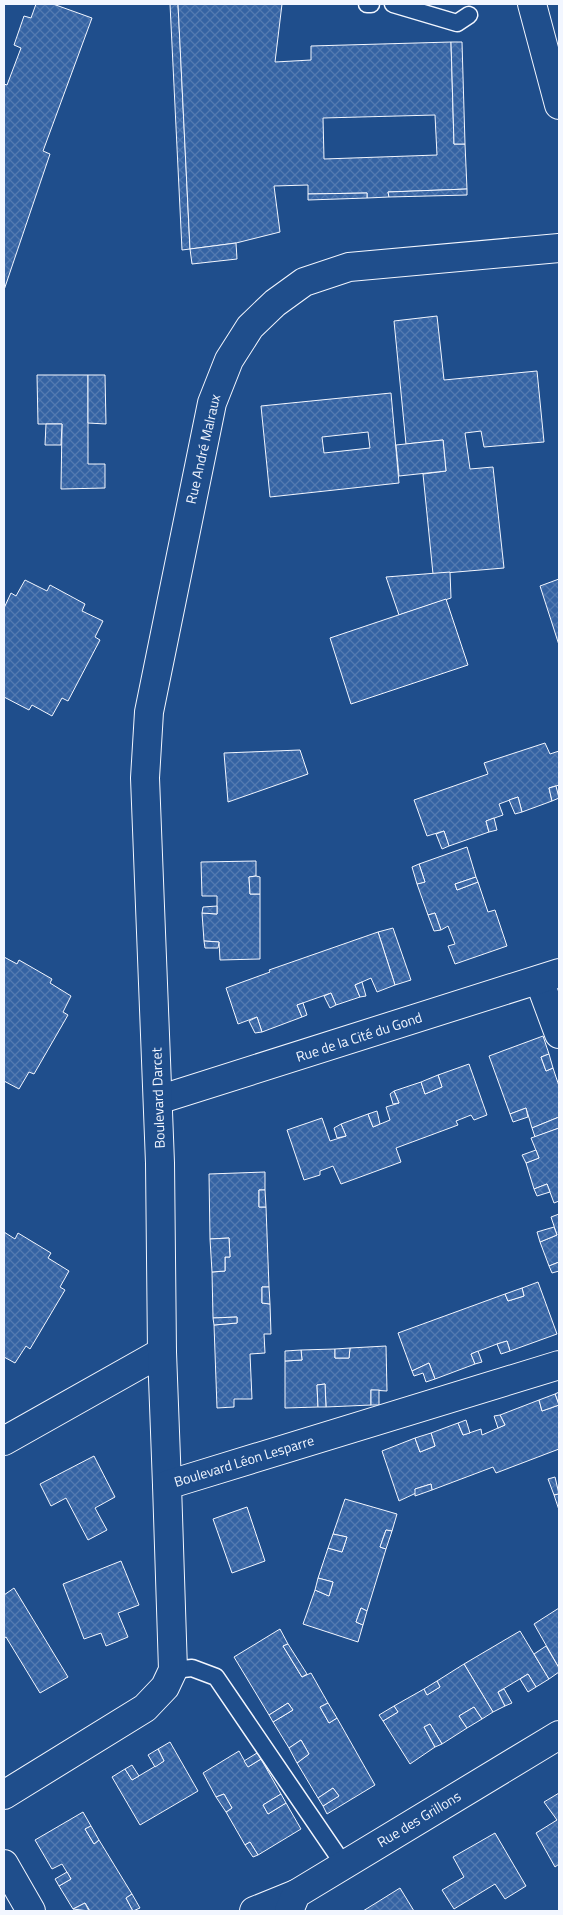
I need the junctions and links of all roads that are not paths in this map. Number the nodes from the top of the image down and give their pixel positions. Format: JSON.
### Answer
{"nodes":[{"id":1,"x":367,"y":4,"type":"edge"},
{"id":2,"x":371,"y":4,"type":"edge"},
{"id":3,"x":393,"y":4,"type":"edge"},
{"id":4,"x":532,"y":4,"type":"edge"},
{"id":5,"x":468,"y":13,"type":"edge"},
{"id":6,"x":559,"y":106,"type":"edge"},
{"id":7,"x":559,"y":248,"type":"edge"},
{"id":8,"x":148,"y":845,"type":"joint"},
{"id":9,"x":549,"y":976,"type":"edge"},
{"id":10,"x":559,"y":1034,"type":"edge"},
{"id":11,"x":158,"y":1100,"type":"junction"},
{"id":12,"x":162,"y":1352,"type":"junction"},
{"id":13,"x":559,"y":1365,"type":"edge"},
{"id":14,"x":9,"y":1431,"type":"edge"},
{"id":15,"x":167,"y":1485,"type":"junction"},
{"id":16,"x":173,"y":1670,"type":"junction"},
{"id":17,"x":559,"y":1734,"type":"edge"},
{"id":18,"x":4,"y":1795,"type":"edge"},
{"id":19,"x":344,"y":1865,"type":"junction"},
{"id":20,"x":5,"y":1869,"type":"edge"},
{"id":21,"x":292,"y":1902,"type":"edge"},
{"id":22,"x":31,"y":1911,"type":"edge"},
{"id":23,"x":254,"y":1911,"type":"edge"}],
"edges":[{"from":1,"to":2,"type":"lane"},
{"from":3,"to":5,"type":"lane"},
{"from":4,"to":6,"type":"street"},
{"from":7,"to":8,"type":"street","name":"Rue André Malraux"},
{"from":8,"to":11,"type":"street","name":"Boulevard Darcet"},
{"from":9,"to":10,"type":"street"},
{"from":9,"to":11,"type":"street","name":"Rue de la Cité du Gond"},
{"from":11,"to":12,"type":"street","name":"Boulevard Darcet"},
{"from":12,"to":14,"type":"street"},
{"from":12,"to":15,"type":"street","name":"Boulevard Darcet"},
{"from":13,"to":15,"type":"street","name":"Boulevard Léon Lesparre"},
{"from":15,"to":16,"type":"street","name":"Boulevard Léon Lesparre"},
{"from":16,"to":18,"type":"street"},
{"from":16,"to":19,"type":"lane"},
{"from":17,"to":19,"type":"street","name":"Rue des Grillons"},
{"from":19,"to":21,"type":"street","name":"Rue des Grillons"},
{"from":20,"to":22,"type":"street"},
{"from":21,"to":23,"type":"street"}]}
